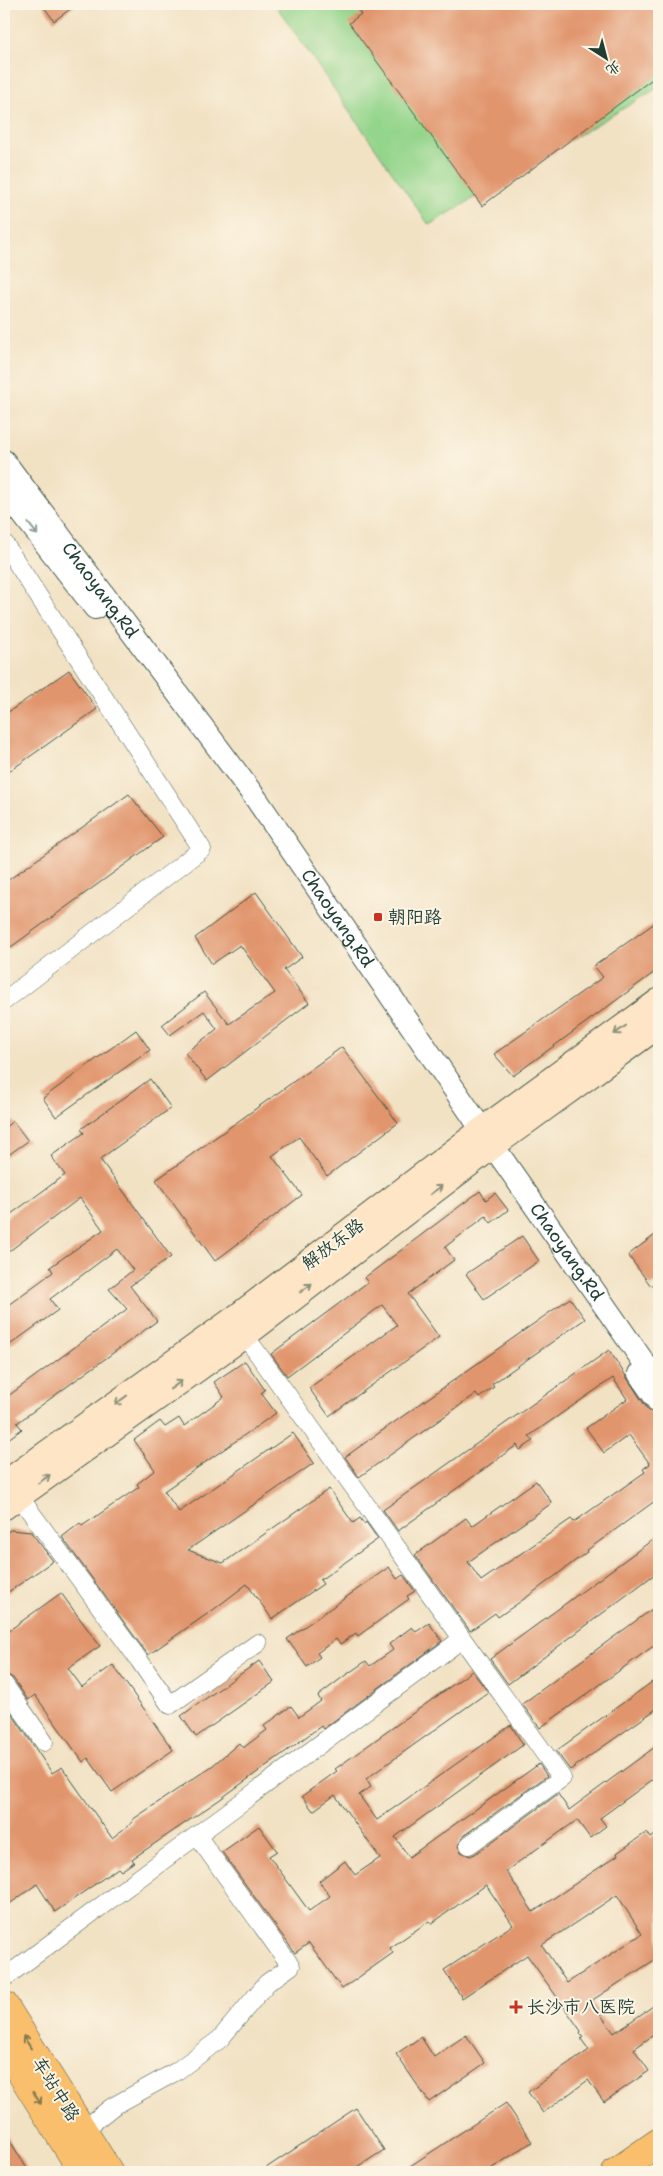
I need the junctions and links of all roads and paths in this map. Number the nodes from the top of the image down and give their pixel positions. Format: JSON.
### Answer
{"nodes":[{"id":1,"x":4,"y":461,"type":"edge"},
{"id":2,"x":4,"y":490,"type":"edge"},
{"id":3,"x":4,"y":543,"type":"edge"},
{"id":4,"x":4,"y":1001,"type":"edge"},
{"id":5,"x":659,"y":1001,"type":"edge"},
{"id":6,"x":659,"y":1025,"type":"edge"},
{"id":7,"x":484,"y":1141,"type":"junction"},
{"id":8,"x":239,"y":1327,"type":"junction"},
{"id":9,"x":659,"y":1384,"type":"edge"},
{"id":10,"x":659,"y":1403,"type":"edge"},
{"id":11,"x":9,"y":1492,"type":"edge"},
{"id":12,"x":462,"y":1639,"type":"junction"},
{"id":13,"x":258,"y":1643,"type":"dead end"},
{"id":14,"x":4,"y":1684,"type":"edge"},
{"id":15,"x":44,"y":1742,"type":"dead end"},
{"id":16,"x":203,"y":1844,"type":"dead end"},
{"id":17,"x":469,"y":1845,"type":"dead end"},
{"id":18,"x":4,"y":1978,"type":"edge"},
{"id":19,"x":4,"y":2005,"type":"edge"},
{"id":20,"x":4,"y":2046,"type":"edge"},
{"id":21,"x":74,"y":2138,"type":"junction"},
{"id":22,"x":659,"y":2142,"type":"edge"},
{"id":23,"x":83,"y":2172,"type":"edge"},
{"id":24,"x":108,"y":2172,"type":"edge"},
{"id":25,"x":616,"y":2172,"type":"edge"}],
"edges":[{"from":1,"to":7,"type":"street","name":"Chaoyang.Rd"},
{"from":2,"to":7,"type":"street","name":"Chaoyang.Rd","one_way":true},
{"from":3,"to":4,"type":"street"},
{"from":5,"to":7,"type":"main road","name":"解放东路","one_way":true},
{"from":6,"to":7,"type":"main road","name":"解放东路"},
{"from":7,"to":8,"type":"main road","name":"解放东路"},
{"from":7,"to":9,"type":"street","name":"Chaoyang.Rd"},
{"from":7,"to":10,"type":"street","name":"Chaoyang.Rd"},
{"from":8,"to":11,"type":"main road","name":"解放东路"},
{"from":8,"to":12,"type":"street"},
{"from":11,"to":13,"type":"street"},
{"from":12,"to":17,"type":"street"},
{"from":12,"to":18,"type":"street"},
{"from":14,"to":15,"type":"street"},
{"from":16,"to":21,"type":"street"},
{"from":21,"to":19,"type":"main road","name":"车站中路","one_way":true},
{"from":20,"to":21,"type":"main road","name":"车站中路","one_way":true},
{"from":21,"to":23,"type":"main road","name":"车站中路"},
{"from":21,"to":24,"type":"main road","name":"车站中路"},
{"from":22,"to":25,"type":"main road"}]}
